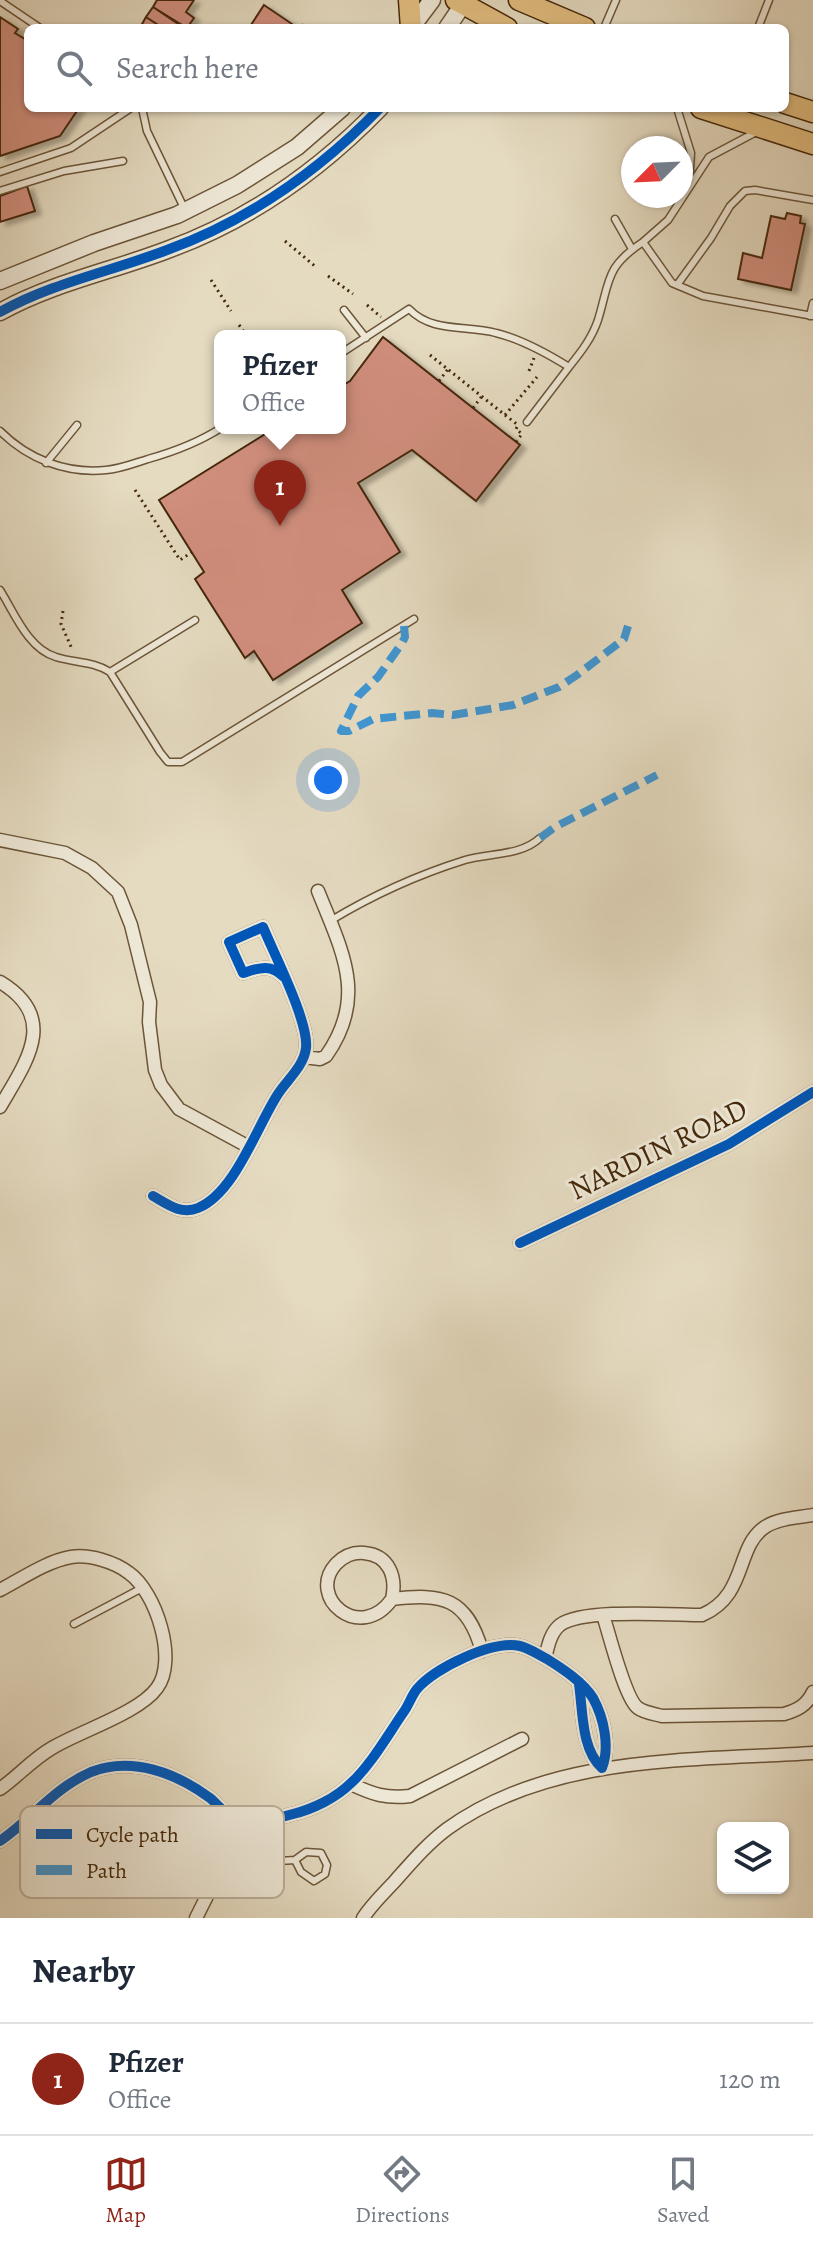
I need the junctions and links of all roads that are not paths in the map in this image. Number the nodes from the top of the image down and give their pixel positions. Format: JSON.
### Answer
{"nodes":[{"id":1,"x":409,"y":0,"type":"edge"},
{"id":2,"x":432,"y":0,"type":"edge"},
{"id":3,"x":519,"y":0,"type":"edge"},
{"id":4,"x":616,"y":0,"type":"edge"},
{"id":5,"x":769,"y":0,"type":"edge"},
{"id":6,"x":0,"y":1,"type":"edge"},
{"id":7,"x":461,"y":1,"type":"edge"},
{"id":8,"x":542,"y":7,"type":"edge"},
{"id":9,"x":34,"y":24,"type":"edge"},
{"id":10,"x":411,"y":24,"type":"edge"},
{"id":11,"x":414,"y":24,"type":"edge"},
{"id":12,"x":449,"y":24,"type":"edge"},
{"id":13,"x":500,"y":24,"type":"edge"},
{"id":14,"x":577,"y":24,"type":"edge"},
{"id":15,"x":606,"y":24,"type":"edge"},
{"id":16,"x":760,"y":24,"type":"edge"},
{"id":17,"x":789,"y":104,"type":"edge"},
{"id":18,"x":125,"y":112,"type":"edge"},
{"id":19,"x":143,"y":112,"type":"edge"},
{"id":20,"x":337,"y":112,"type":"edge"},
{"id":21,"x":376,"y":112,"type":"edge"},
{"id":22,"x":678,"y":112,"type":"edge"},
{"id":23,"x":714,"y":112,"type":"edge"},
{"id":24,"x":813,"y":112,"type":"edge"},
{"id":25,"x":765,"y":128,"type":"junction"},
{"id":26,"x":686,"y":136,"type":"edge"},
{"id":27,"x":813,"y":144,"type":"edge"},
{"id":28,"x":123,"y":161,"type":"dead end"},
{"id":29,"x":0,"y":172,"type":"edge"},
{"id":30,"x":693,"y":180,"type":"edge"},
{"id":31,"x":0,"y":191,"type":"edge"},
{"id":32,"x":813,"y":200,"type":"edge"},
{"id":33,"x":675,"y":208,"type":"edge"},
{"id":34,"x":185,"y":210,"type":"junction"},
{"id":35,"x":615,"y":219,"type":"dead end"},
{"id":36,"x":643,"y":242,"type":"junction"},
{"id":37,"x":632,"y":249,"type":"junction"},
{"id":38,"x":0,"y":281,"type":"edge"},
{"id":39,"x":677,"y":285,"type":"junction"},
{"id":40,"x":813,"y":303,"type":"edge"},
{"id":41,"x":344,"y":310,"type":"dead end"},
{"id":42,"x":1,"y":312,"type":"edge"},
{"id":43,"x":811,"y":316,"type":"edge"},
{"id":44,"x":366,"y":338,"type":"junction"},
{"id":45,"x":346,"y":350,"type":"edge"},
{"id":46,"x":569,"y":367,"type":"junction"},
{"id":47,"x":527,"y":422,"type":"road end"},
{"id":48,"x":77,"y":425,"type":"dead end"},
{"id":49,"x":214,"y":433,"type":"edge"},
{"id":50,"x":1,"y":434,"type":"edge"},
{"id":51,"x":46,"y":463,"type":"junction"},
{"id":52,"x":0,"y":590,"type":"edge"},
{"id":53,"x":414,"y":619,"type":"dead end"},
{"id":54,"x":195,"y":620,"type":"dead end"},
{"id":55,"x":110,"y":672,"type":"junction"},
{"id":56,"x":540,"y":838,"type":"dead end"},
{"id":57,"x":0,"y":840,"type":"edge"},
{"id":58,"x":318,"y":891,"type":"dead end"},
{"id":59,"x":330,"y":921,"type":"junction"},
{"id":60,"x":284,"y":977,"type":"junction"},
{"id":61,"x":0,"y":982,"type":"edge"},
{"id":62,"x":304,"y":1057,"type":"junction"},
{"id":63,"x":813,"y":1092,"type":"edge"},
{"id":64,"x":0,"y":1107,"type":"edge"},
{"id":65,"x":249,"y":1147,"type":"junction"},
{"id":66,"x":153,"y":1196,"type":"dead end"},
{"id":67,"x":520,"y":1243,"type":"dead end"},
{"id":68,"x":813,"y":1515,"type":"edge"},
{"id":69,"x":144,"y":1587,"type":"junction"},
{"id":70,"x":0,"y":1590,"type":"edge"},
{"id":71,"x":392,"y":1599,"type":"junction"},
{"id":72,"x":603,"y":1615,"type":"junction"},
{"id":73,"x":74,"y":1624,"type":"dead end"},
{"id":74,"x":482,"y":1651,"type":"junction"},
{"id":75,"x":545,"y":1658,"type":"junction"},
{"id":76,"x":813,"y":1692,"type":"edge"},
{"id":77,"x":522,"y":1739,"type":"dead end"},
{"id":78,"x":813,"y":1753,"type":"edge"},
{"id":79,"x":602,"y":1768,"type":"junction"},
{"id":80,"x":351,"y":1784,"type":"junction"},
{"id":81,"x":0,"y":1789,"type":"edge"},
{"id":82,"x":41,"y":1806,"type":"edge"},
{"id":83,"x":219,"y":1806,"type":"edge"},
{"id":84,"x":284,"y":1816,"type":"edge"},
{"id":85,"x":20,"y":1828,"type":"edge"},
{"id":86,"x":0,"y":1841,"type":"edge"},
{"id":87,"x":284,"y":1860,"type":"edge"},
{"id":88,"x":295,"y":1860,"type":"junction"},
{"id":89,"x":208,"y":1898,"type":"edge"},
{"id":90,"x":196,"y":1918,"type":"edge"},
{"id":91,"x":363,"y":1918,"type":"edge"}],
"edges":[{"from":1,"to":10,"type":"main road"},
{"from":2,"to":11,"type":"street"},
{"from":3,"to":8,"type":"main road"},
{"from":4,"to":15,"type":"lane"},
{"from":5,"to":16,"type":"lane"},
{"from":6,"to":9,"type":"lane"},
{"from":7,"to":12,"type":"street"},
{"from":7,"to":13,"type":"main road"},
{"from":8,"to":14,"type":"main road"},
{"from":17,"to":24,"type":"main road"},
{"from":18,"to":29,"type":"lane"},
{"from":19,"to":34,"type":"lane"},
{"from":20,"to":34,"type":"street"},
{"from":21,"to":42,"type":"street"},
{"from":22,"to":26,"type":"lane"},
{"from":23,"to":25,"type":"main road"},
{"from":25,"to":27,"type":"main road"},
{"from":25,"to":30,"type":"lane"},
{"from":28,"to":31,"type":"lane"},
{"from":32,"to":39,"type":"lane"},
{"from":33,"to":36,"type":"lane"},
{"from":34,"to":38,"type":"street"},
{"from":35,"to":37,"type":"lane"},
{"from":36,"to":37,"type":"lane"},
{"from":36,"to":39,"type":"lane"},
{"from":37,"to":46,"type":"lane"},
{"from":39,"to":43,"type":"lane"},
{"from":40,"to":43,"type":"lane"},
{"from":41,"to":44,"type":"lane"},
{"from":44,"to":45,"type":"lane"},
{"from":44,"to":46,"type":"lane"},
{"from":46,"to":47,"type":"lane"},
{"from":48,"to":51,"type":"lane"},
{"from":49,"to":51,"type":"lane"},
{"from":50,"to":51,"type":"lane"},
{"from":52,"to":55,"type":"lane"},
{"from":53,"to":55,"type":"lane"},
{"from":54,"to":55,"type":"lane"},
{"from":56,"to":59,"type":"lane"},
{"from":57,"to":65,"type":"street"},
{"from":58,"to":59,"type":"street"},
{"from":59,"to":62,"type":"street"},
{"from":60,"to":60,"type":"street"},
{"from":60,"to":62,"type":"street"},
{"from":61,"to":64,"type":"street"},
{"from":62,"to":65,"type":"street"},
{"from":63,"to":67,"type":"street","name":"NARDIN ROAD"},
{"from":65,"to":66,"type":"street"},
{"from":68,"to":72,"type":"street"},
{"from":69,"to":70,"type":"street"},
{"from":69,"to":73,"type":"lane"},
{"from":69,"to":81,"type":"street"},
{"from":71,"to":71,"type":"street"},
{"from":71,"to":74,"type":"street"},
{"from":72,"to":75,"type":"street"},
{"from":72,"to":76,"type":"street"},
{"from":74,"to":75,"type":"street"},
{"from":74,"to":80,"type":"street"},
{"from":75,"to":79,"type":"street"},
{"from":77,"to":80,"type":"street"},
{"from":78,"to":79,"type":"street"},
{"from":79,"to":91,"type":"street"},
{"from":80,"to":84,"type":"street"},
{"from":82,"to":83,"type":"street"},
{"from":85,"to":86,"type":"street"},
{"from":87,"to":88,"type":"lane"},
{"from":88,"to":88,"type":"lane"},
{"from":89,"to":90,"type":"street"}]}
